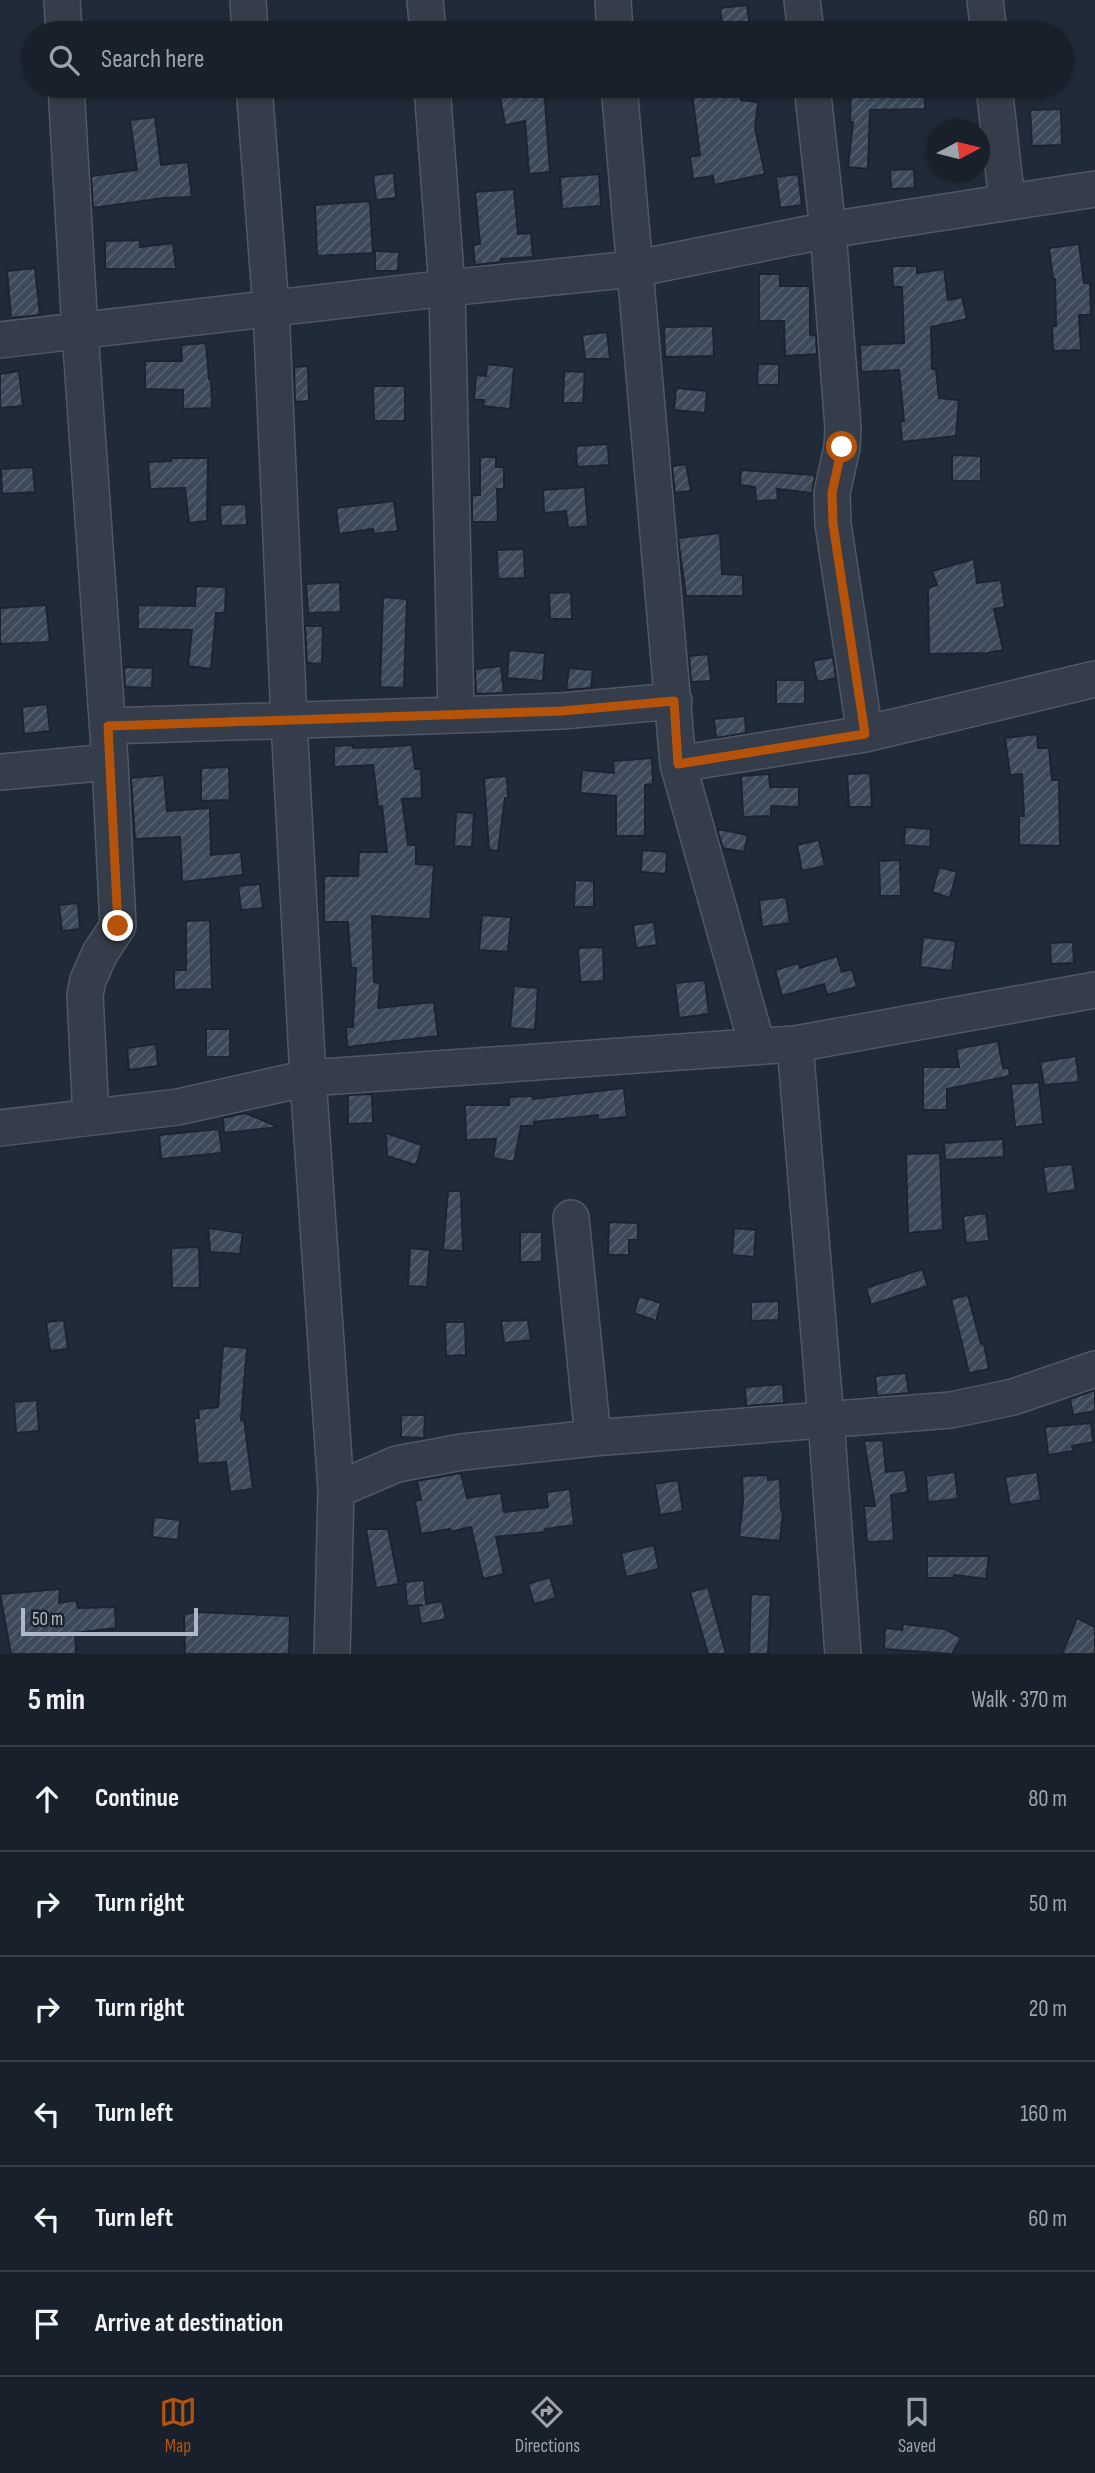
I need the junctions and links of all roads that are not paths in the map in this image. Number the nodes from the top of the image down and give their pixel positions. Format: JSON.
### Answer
{"nodes":[{"id":1,"x":62,"y":0,"type":"edge"},
{"id":2,"x":248,"y":0,"type":"edge"},
{"id":3,"x":425,"y":0,"type":"edge"},
{"id":4,"x":612,"y":0,"type":"edge"},
{"id":5,"x":802,"y":0,"type":"edge"},
{"id":6,"x":985,"y":0,"type":"edge"},
{"id":7,"x":63,"y":21,"type":"edge"},
{"id":8,"x":249,"y":21,"type":"edge"},
{"id":9,"x":427,"y":21,"type":"edge"},
{"id":10,"x":614,"y":21,"type":"edge"},
{"id":11,"x":805,"y":21,"type":"edge"},
{"id":12,"x":988,"y":21,"type":"edge"},
{"id":13,"x":67,"y":98,"type":"edge"},
{"id":14,"x":255,"y":98,"type":"edge"},
{"id":15,"x":433,"y":98,"type":"edge"},
{"id":16,"x":620,"y":98,"type":"edge"},
{"id":17,"x":813,"y":98,"type":"edge"},
{"id":18,"x":995,"y":98,"type":"edge"},
{"id":19,"x":1095,"y":189,"type":"edge"},
{"id":20,"x":1007,"y":202,"type":"junction"},
{"id":21,"x":828,"y":230,"type":"junction"},
{"id":22,"x":634,"y":269,"type":"junction"},
{"id":23,"x":447,"y":288,"type":"junction"},
{"id":24,"x":271,"y":308,"type":"junction"},
{"id":25,"x":80,"y":331,"type":"junction"},
{"id":26,"x":0,"y":340,"type":"edge"},
{"id":27,"x":1095,"y":679,"type":"edge"},
{"id":28,"x":674,"y":701,"type":"junction"},
{"id":29,"x":456,"y":715,"type":"junction"},
{"id":30,"x":289,"y":721,"type":"junction"},
{"id":31,"x":108,"y":726,"type":"junction"},
{"id":32,"x":865,"y":734,"type":"junction"},
{"id":33,"x":110,"y":762,"type":"junction"},
{"id":34,"x":678,"y":764,"type":"junction"},
{"id":35,"x":0,"y":772,"type":"edge"},
{"id":36,"x":1095,"y":990,"type":"edge"},
{"id":37,"x":795,"y":1044,"type":"junction"},
{"id":38,"x":757,"y":1045,"type":"junction"},
{"id":39,"x":308,"y":1078,"type":"junction"},
{"id":40,"x":91,"y":1117,"type":"junction"},
{"id":41,"x":0,"y":1128,"type":"edge"},
{"id":42,"x":571,"y":1218,"type":"dead end"},
{"id":43,"x":1095,"y":1369,"type":"edge"},
{"id":44,"x":826,"y":1420,"type":"junction"},
{"id":45,"x":593,"y":1438,"type":"junction"},
{"id":46,"x":336,"y":1490,"type":"junction"},
{"id":47,"x":332,"y":1654,"type":"edge"},
{"id":48,"x":843,"y":1654,"type":"edge"}],
"edges":[{"from":1,"to":7,"type":"street"},
{"from":2,"to":8,"type":"street"},
{"from":3,"to":9,"type":"street"},
{"from":4,"to":10,"type":"street"},
{"from":5,"to":11,"type":"street"},
{"from":6,"to":12,"type":"street"},
{"from":13,"to":25,"type":"street"},
{"from":14,"to":24,"type":"street"},
{"from":15,"to":23,"type":"street"},
{"from":16,"to":22,"type":"street"},
{"from":17,"to":21,"type":"street"},
{"from":18,"to":20,"type":"street"},
{"from":19,"to":20,"type":"street"},
{"from":20,"to":21,"type":"street"},
{"from":21,"to":22,"type":"street"},
{"from":21,"to":32,"type":"street"},
{"from":22,"to":23,"type":"street"},
{"from":22,"to":28,"type":"street"},
{"from":23,"to":24,"type":"street"},
{"from":23,"to":29,"type":"street"},
{"from":24,"to":25,"type":"street"},
{"from":24,"to":30,"type":"street"},
{"from":25,"to":26,"type":"street"},
{"from":25,"to":31,"type":"street"},
{"from":27,"to":32,"type":"street"},
{"from":28,"to":29,"type":"street"},
{"from":28,"to":34,"type":"street"},
{"from":29,"to":30,"type":"street"},
{"from":30,"to":31,"type":"street"},
{"from":30,"to":39,"type":"street"},
{"from":31,"to":33,"type":"street"},
{"from":32,"to":34,"type":"street"},
{"from":33,"to":35,"type":"street"},
{"from":33,"to":40,"type":"street"},
{"from":34,"to":38,"type":"street"},
{"from":36,"to":37,"type":"street"},
{"from":37,"to":38,"type":"street"},
{"from":37,"to":44,"type":"street"},
{"from":38,"to":39,"type":"street"},
{"from":39,"to":40,"type":"street"},
{"from":39,"to":46,"type":"street"},
{"from":40,"to":41,"type":"street"},
{"from":42,"to":45,"type":"street"},
{"from":43,"to":44,"type":"street"},
{"from":44,"to":45,"type":"street"},
{"from":44,"to":48,"type":"street"},
{"from":45,"to":46,"type":"street"},
{"from":46,"to":47,"type":"street"}]}
